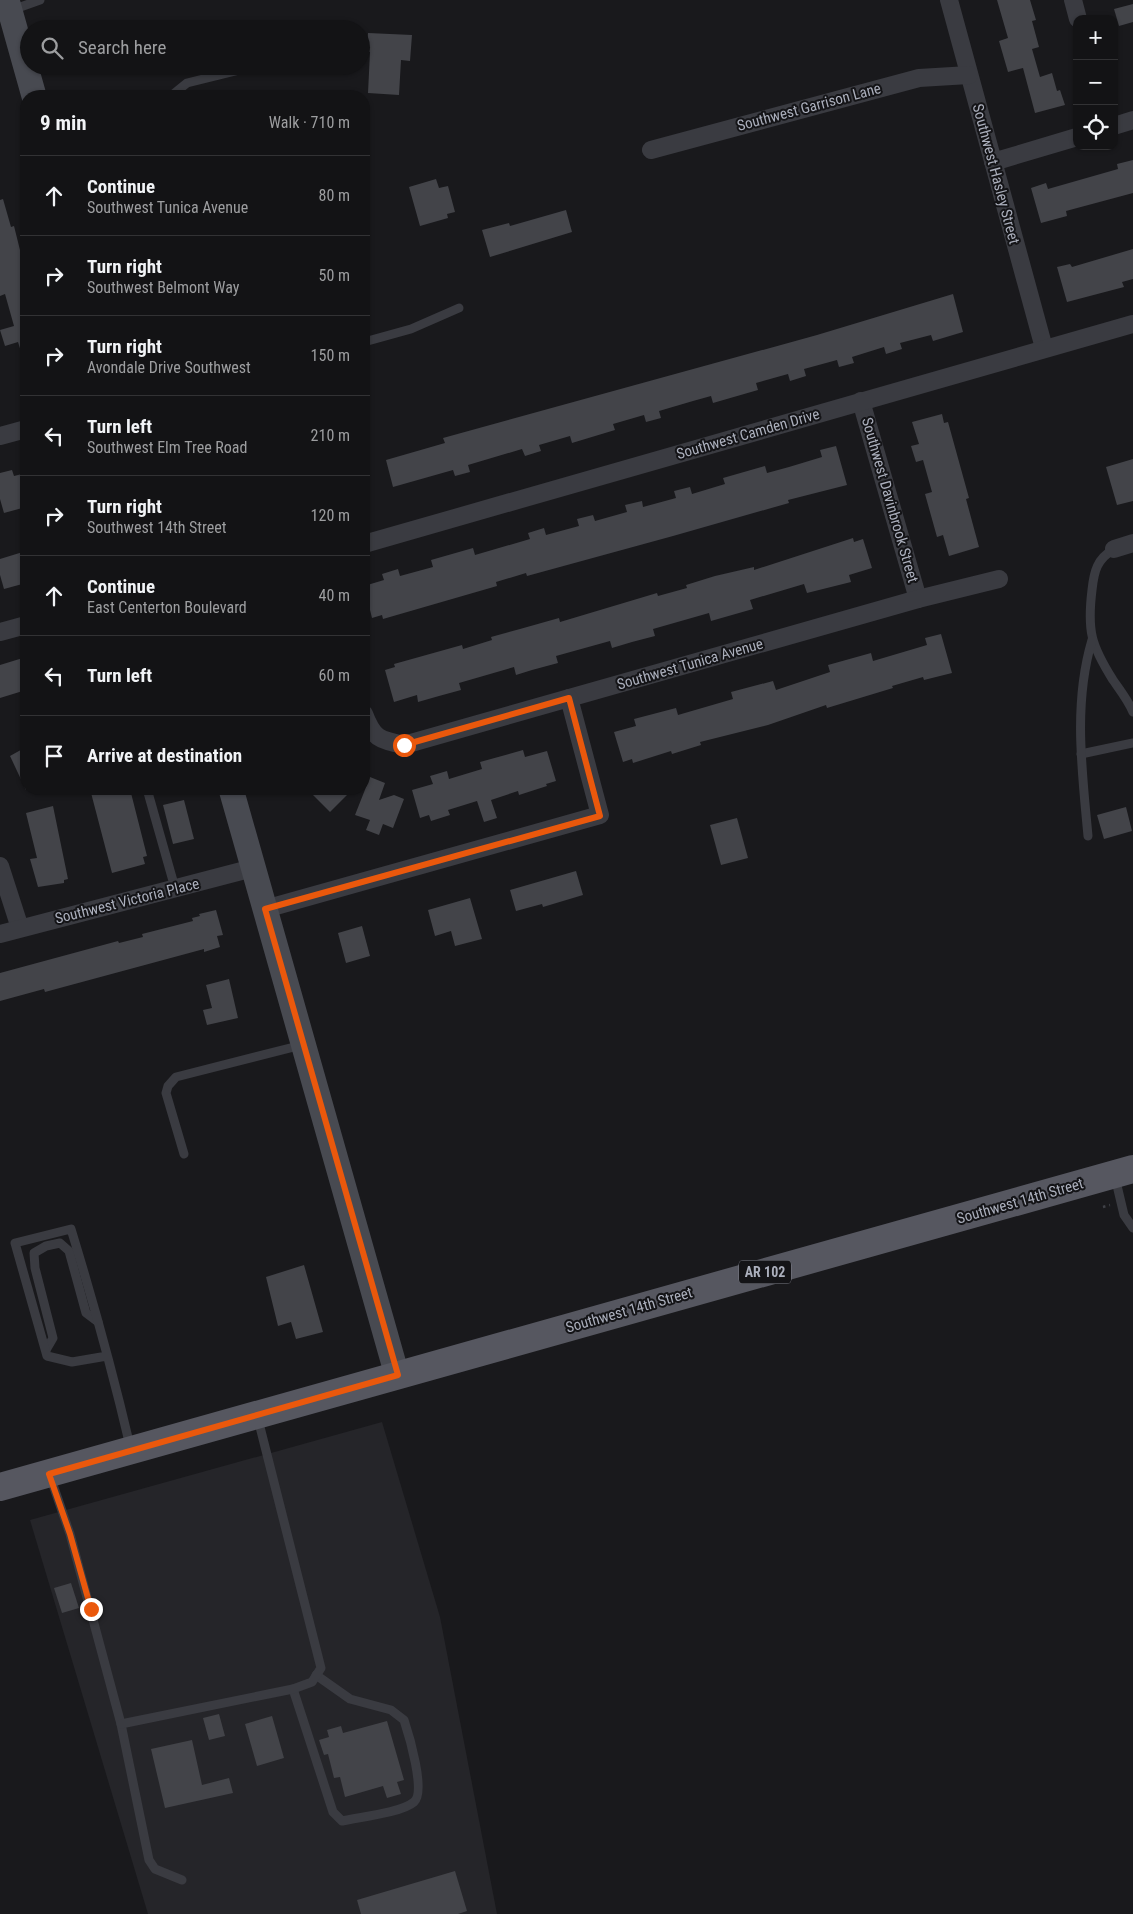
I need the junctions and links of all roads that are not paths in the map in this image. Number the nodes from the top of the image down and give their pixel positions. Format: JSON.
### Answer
{"nodes":[{"id":1,"x":40,"y":0,"type":"edge"},
{"id":2,"x":948,"y":0,"type":"edge"},
{"id":3,"x":1073,"y":0,"type":"edge"},
{"id":4,"x":8,"y":6,"type":"edge"},
{"id":5,"x":1077,"y":15,"type":"edge"},
{"id":6,"x":20,"y":48,"type":"edge"},
{"id":7,"x":28,"y":75,"type":"edge"},
{"id":8,"x":212,"y":75,"type":"edge"},
{"id":9,"x":969,"y":75,"type":"junction"},
{"id":10,"x":32,"y":90,"type":"edge"},
{"id":11,"x":178,"y":90,"type":"edge"},
{"id":12,"x":1133,"y":120,"type":"edge"},
{"id":13,"x":1118,"y":125,"type":"edge"},
{"id":14,"x":1073,"y":138,"type":"edge"},
{"id":15,"x":651,"y":150,"type":"dead end"},
{"id":16,"x":993,"y":162,"type":"junction"},
{"id":17,"x":459,"y":308,"type":"dead end"},
{"id":18,"x":1133,"y":324,"type":"edge"},
{"id":19,"x":370,"y":340,"type":"edge"},
{"id":20,"x":1044,"y":348,"type":"junction"},
{"id":21,"x":862,"y":401,"type":"junction"},
{"id":22,"x":20,"y":431,"type":"edge"},
{"id":23,"x":0,"y":436,"type":"edge"},
{"id":24,"x":370,"y":542,"type":"edge"},
{"id":25,"x":1133,"y":543,"type":"edge"},
{"id":26,"x":1114,"y":549,"type":"joint"},
{"id":27,"x":999,"y":580,"type":"dead end"},
{"id":28,"x":918,"y":599,"type":"junction"},
{"id":29,"x":20,"y":627,"type":"edge"},
{"id":30,"x":0,"y":632,"type":"edge"},
{"id":31,"x":1092,"y":640,"type":"junction"},
{"id":32,"x":569,"y":698,"type":"junction"},
{"id":33,"x":1133,"y":712,"type":"edge"},
{"id":34,"x":370,"y":732,"type":"edge"},
{"id":35,"x":1133,"y":743,"type":"edge"},
{"id":36,"x":1081,"y":754,"type":"junction"},
{"id":37,"x":149,"y":795,"type":"edge"},
{"id":38,"x":233,"y":795,"type":"edge"},
{"id":39,"x":1088,"y":836,"type":"dead end"},
{"id":40,"x":0,"y":866,"type":"edge"},
{"id":41,"x":254,"y":868,"type":"junction"},
{"id":42,"x":175,"y":888,"type":"junction"},
{"id":43,"x":265,"y":909,"type":"junction"},
{"id":44,"x":20,"y":928,"type":"junction"},
{"id":45,"x":0,"y":934,"type":"edge"},
{"id":46,"x":304,"y":1045,"type":"junction"},
{"id":47,"x":184,"y":1154,"type":"dead end"},
{"id":48,"x":1124,"y":1172,"type":"edge"},
{"id":49,"x":1133,"y":1228,"type":"edge"},
{"id":50,"x":98,"y":1322,"type":"junction"},
{"id":51,"x":46,"y":1350,"type":"junction"},
{"id":52,"x":107,"y":1356,"type":"junction"},
{"id":53,"x":398,"y":1375,"type":"junction"},
{"id":54,"x":257,"y":1415,"type":"junction"},
{"id":55,"x":129,"y":1451,"type":"junction"},
{"id":56,"x":49,"y":1474,"type":"junction"},
{"id":57,"x":0,"y":1487,"type":"edge"},
{"id":58,"x":316,"y":1675,"type":"junction"},
{"id":59,"x":293,"y":1690,"type":"junction"},
{"id":60,"x":121,"y":1724,"type":"junction"},
{"id":61,"x":182,"y":1880,"type":"dead end"}],
"edges":[{"from":1,"to":4,"type":"lane"},
{"from":2,"to":9,"type":"street","name":"Southwest Hasley Street"},
{"from":3,"to":5,"type":"street"},
{"from":4,"to":6,"type":"street"},
{"from":7,"to":10,"type":"street"},
{"from":8,"to":11,"type":"lane"},
{"from":9,"to":15,"type":"street","name":"Southwest Garrison Lane"},
{"from":9,"to":16,"type":"street","name":"Southwest Hasley Street"},
{"from":12,"to":13,"type":"street"},
{"from":14,"to":16,"type":"street"},
{"from":16,"to":20,"type":"street","name":"Southwest Hasley Street"},
{"from":17,"to":19,"type":"lane"},
{"from":18,"to":20,"type":"street","name":"Southwest Camden Drive"},
{"from":20,"to":21,"type":"street","name":"Southwest Camden Drive"},
{"from":21,"to":24,"type":"street","name":"Southwest Camden Drive"},
{"from":21,"to":28,"type":"street","name":"Southwest Davinbrook Street"},
{"from":22,"to":23,"type":"street"},
{"from":25,"to":26,"type":"street"},
{"from":26,"to":31,"type":"lane"},
{"from":27,"to":28,"type":"street","name":"Southwest Tunica Avenue"},
{"from":28,"to":32,"type":"street","name":"Southwest Tunica Avenue"},
{"from":29,"to":30,"type":"street"},
{"from":31,"to":33,"type":"lane"},
{"from":31,"to":36,"type":"lane"},
{"from":32,"to":34,"type":"street","name":"Southwest Tunica Avenue"},
{"from":32,"to":43,"type":"street"},
{"from":35,"to":36,"type":"lane"},
{"from":36,"to":39,"type":"lane"},
{"from":37,"to":42,"type":"lane"},
{"from":38,"to":41,"type":"street"},
{"from":40,"to":44,"type":"street"},
{"from":41,"to":42,"type":"street","name":"Southwest Victoria Place"},
{"from":41,"to":43,"type":"street"},
{"from":42,"to":44,"type":"street","name":"Southwest Victoria Place"},
{"from":43,"to":46,"type":"street"},
{"from":44,"to":45,"type":"street","name":"Southwest Victoria Place"},
{"from":46,"to":47,"type":"lane"},
{"from":46,"to":53,"type":"street"},
{"from":48,"to":49,"type":"lane"},
{"from":48,"to":53,"type":"main road","name":"Southwest 14th Street","number":"AR 102"},
{"from":50,"to":51,"type":"lane"},
{"from":50,"to":51,"type":"lane"},
{"from":50,"to":52,"type":"lane"},
{"from":51,"to":52,"type":"lane"},
{"from":52,"to":55,"type":"lane"},
{"from":53,"to":54,"type":"main road","name":"Southwest 14th Street","number":"AR 102"},
{"from":54,"to":55,"type":"main road","name":"Southwest 14th Street","number":"AR 102"},
{"from":54,"to":58,"type":"lane"},
{"from":55,"to":56,"type":"main road","number":"AR 102"},
{"from":56,"to":57,"type":"main road","number":"AR 102"},
{"from":56,"to":60,"type":"lane"},
{"from":58,"to":59,"type":"lane"},
{"from":58,"to":59,"type":"lane"},
{"from":59,"to":60,"type":"lane"},
{"from":60,"to":61,"type":"lane"}]}
